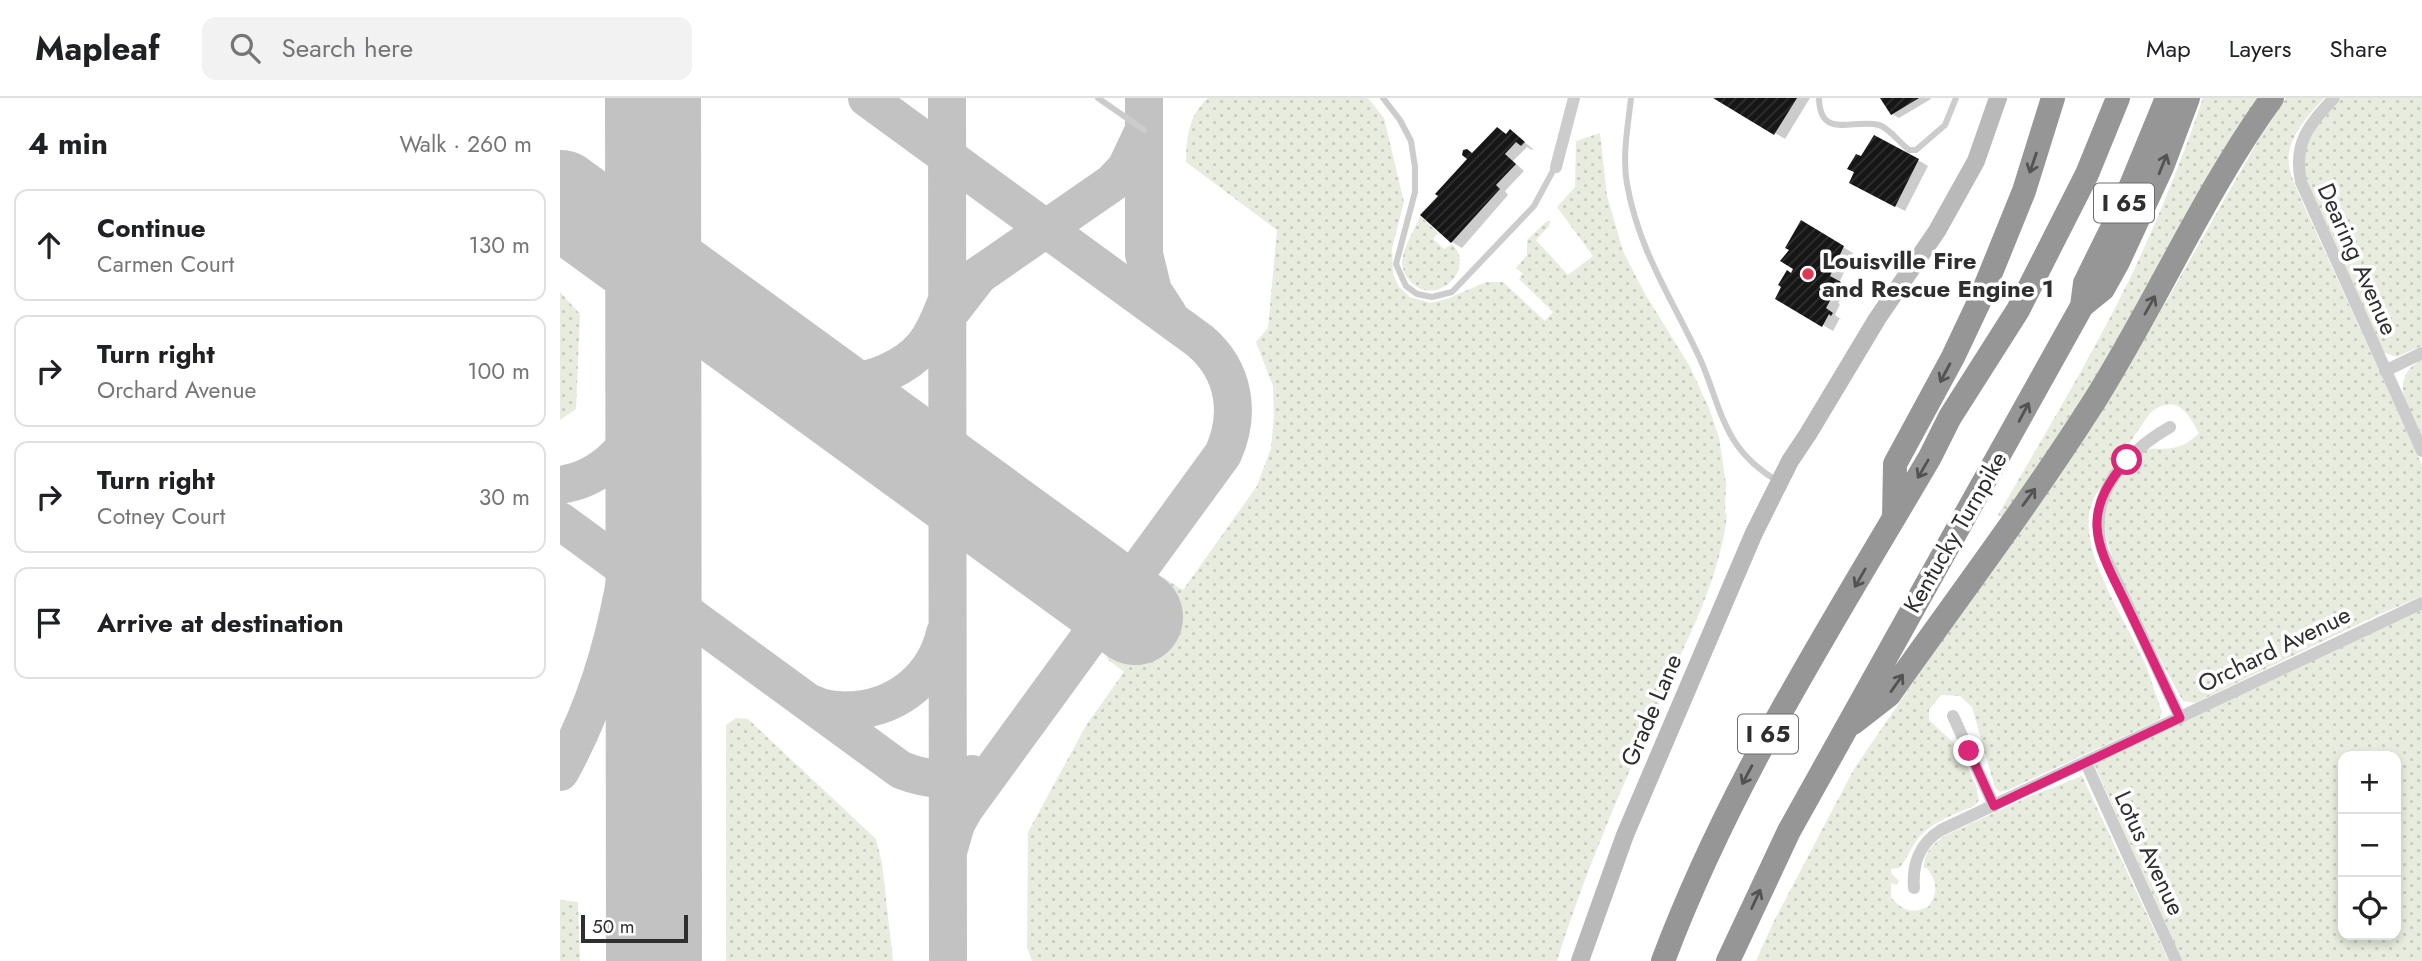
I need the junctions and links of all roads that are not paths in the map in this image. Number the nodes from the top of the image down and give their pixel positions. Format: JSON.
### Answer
{"nodes":[{"id":1,"x":1098,"y":98,"type":"edge"},
{"id":2,"x":1383,"y":98,"type":"edge"},
{"id":3,"x":1574,"y":98,"type":"edge"},
{"id":4,"x":1631,"y":98,"type":"edge"},
{"id":5,"x":1819,"y":98,"type":"edge"},
{"id":6,"x":1956,"y":98,"type":"edge"},
{"id":7,"x":1997,"y":98,"type":"edge"},
{"id":8,"x":2053,"y":98,"type":"edge"},
{"id":9,"x":2118,"y":98,"type":"edge"},
{"id":10,"x":2167,"y":98,"type":"edge"},
{"id":11,"x":2188,"y":98,"type":"edge"},
{"id":12,"x":2272,"y":98,"type":"edge"},
{"id":13,"x":2334,"y":98,"type":"edge"},
{"id":14,"x":1144,"y":130,"type":"dead end"},
{"id":15,"x":1556,"y":167,"type":"joint"},
{"id":16,"x":2082,"y":306,"type":"junction"},
{"id":17,"x":2422,"y":353,"type":"edge"},
{"id":18,"x":2385,"y":371,"type":"junction"},
{"id":19,"x":2170,"y":427,"type":"dead end"},
{"id":20,"x":2422,"y":451,"type":"edge"},
{"id":21,"x":1779,"y":482,"type":"junction"},
{"id":22,"x":1894,"y":519,"type":"junction"},
{"id":23,"x":2422,"y":603,"type":"edge"},
{"id":24,"x":1953,"y":716,"type":"dead end"},
{"id":25,"x":2180,"y":718,"type":"junction"},
{"id":26,"x":1847,"y":728,"type":"junction"},
{"id":27,"x":2086,"y":763,"type":"junction"},
{"id":28,"x":1994,"y":806,"type":"junction"},
{"id":29,"x":1914,"y":888,"type":"dead end"},
{"id":30,"x":1580,"y":961,"type":"edge"},
{"id":31,"x":1663,"y":961,"type":"edge"},
{"id":32,"x":1728,"y":961,"type":"edge"},
{"id":33,"x":2176,"y":961,"type":"edge"}],
"edges":[{"from":1,"to":14,"type":"lane"},
{"from":2,"to":15,"type":"lane"},
{"from":3,"to":15,"type":"street"},
{"from":4,"to":21,"type":"lane"},
{"from":5,"to":6,"type":"lane"},
{"from":7,"to":21,"type":"main road","name":"Grade Lane"},
{"from":8,"to":22,"type":"highway","one_way":true},
{"from":9,"to":22,"type":"highway","number":"I 65","one_way":true},
{"from":10,"to":16,"type":"highway","name":"Kentucky Turnpike","number":"I 65"},
{"from":16,"to":11,"type":"highway","one_way":true},
{"from":26,"to":12,"type":"highway","one_way":true},
{"from":13,"to":18,"type":"street","name":"Dearing Avenue"},
{"from":26,"to":16,"type":"highway","name":"Kentucky Turnpike","number":"I 65","one_way":true},
{"from":17,"to":18,"type":"street"},
{"from":18,"to":20,"type":"street","name":"Dearing Avenue"},
{"from":19,"to":25,"type":"street"},
{"from":21,"to":30,"type":"main road","name":"Grade Lane"},
{"from":22,"to":31,"type":"highway","number":"I 65","one_way":true},
{"from":23,"to":25,"type":"street","name":"Orchard Avenue"},
{"from":24,"to":28,"type":"street"},
{"from":25,"to":27,"type":"street","name":"Orchard Avenue"},
{"from":32,"to":26,"type":"highway","name":"Kentucky Turnpike","number":"I 65","one_way":true},
{"from":27,"to":28,"type":"street","name":"Orchard Avenue"},
{"from":27,"to":33,"type":"street","name":"Lotus Avenue"},
{"from":28,"to":29,"type":"street","name":"Orchard Avenue"}]}
